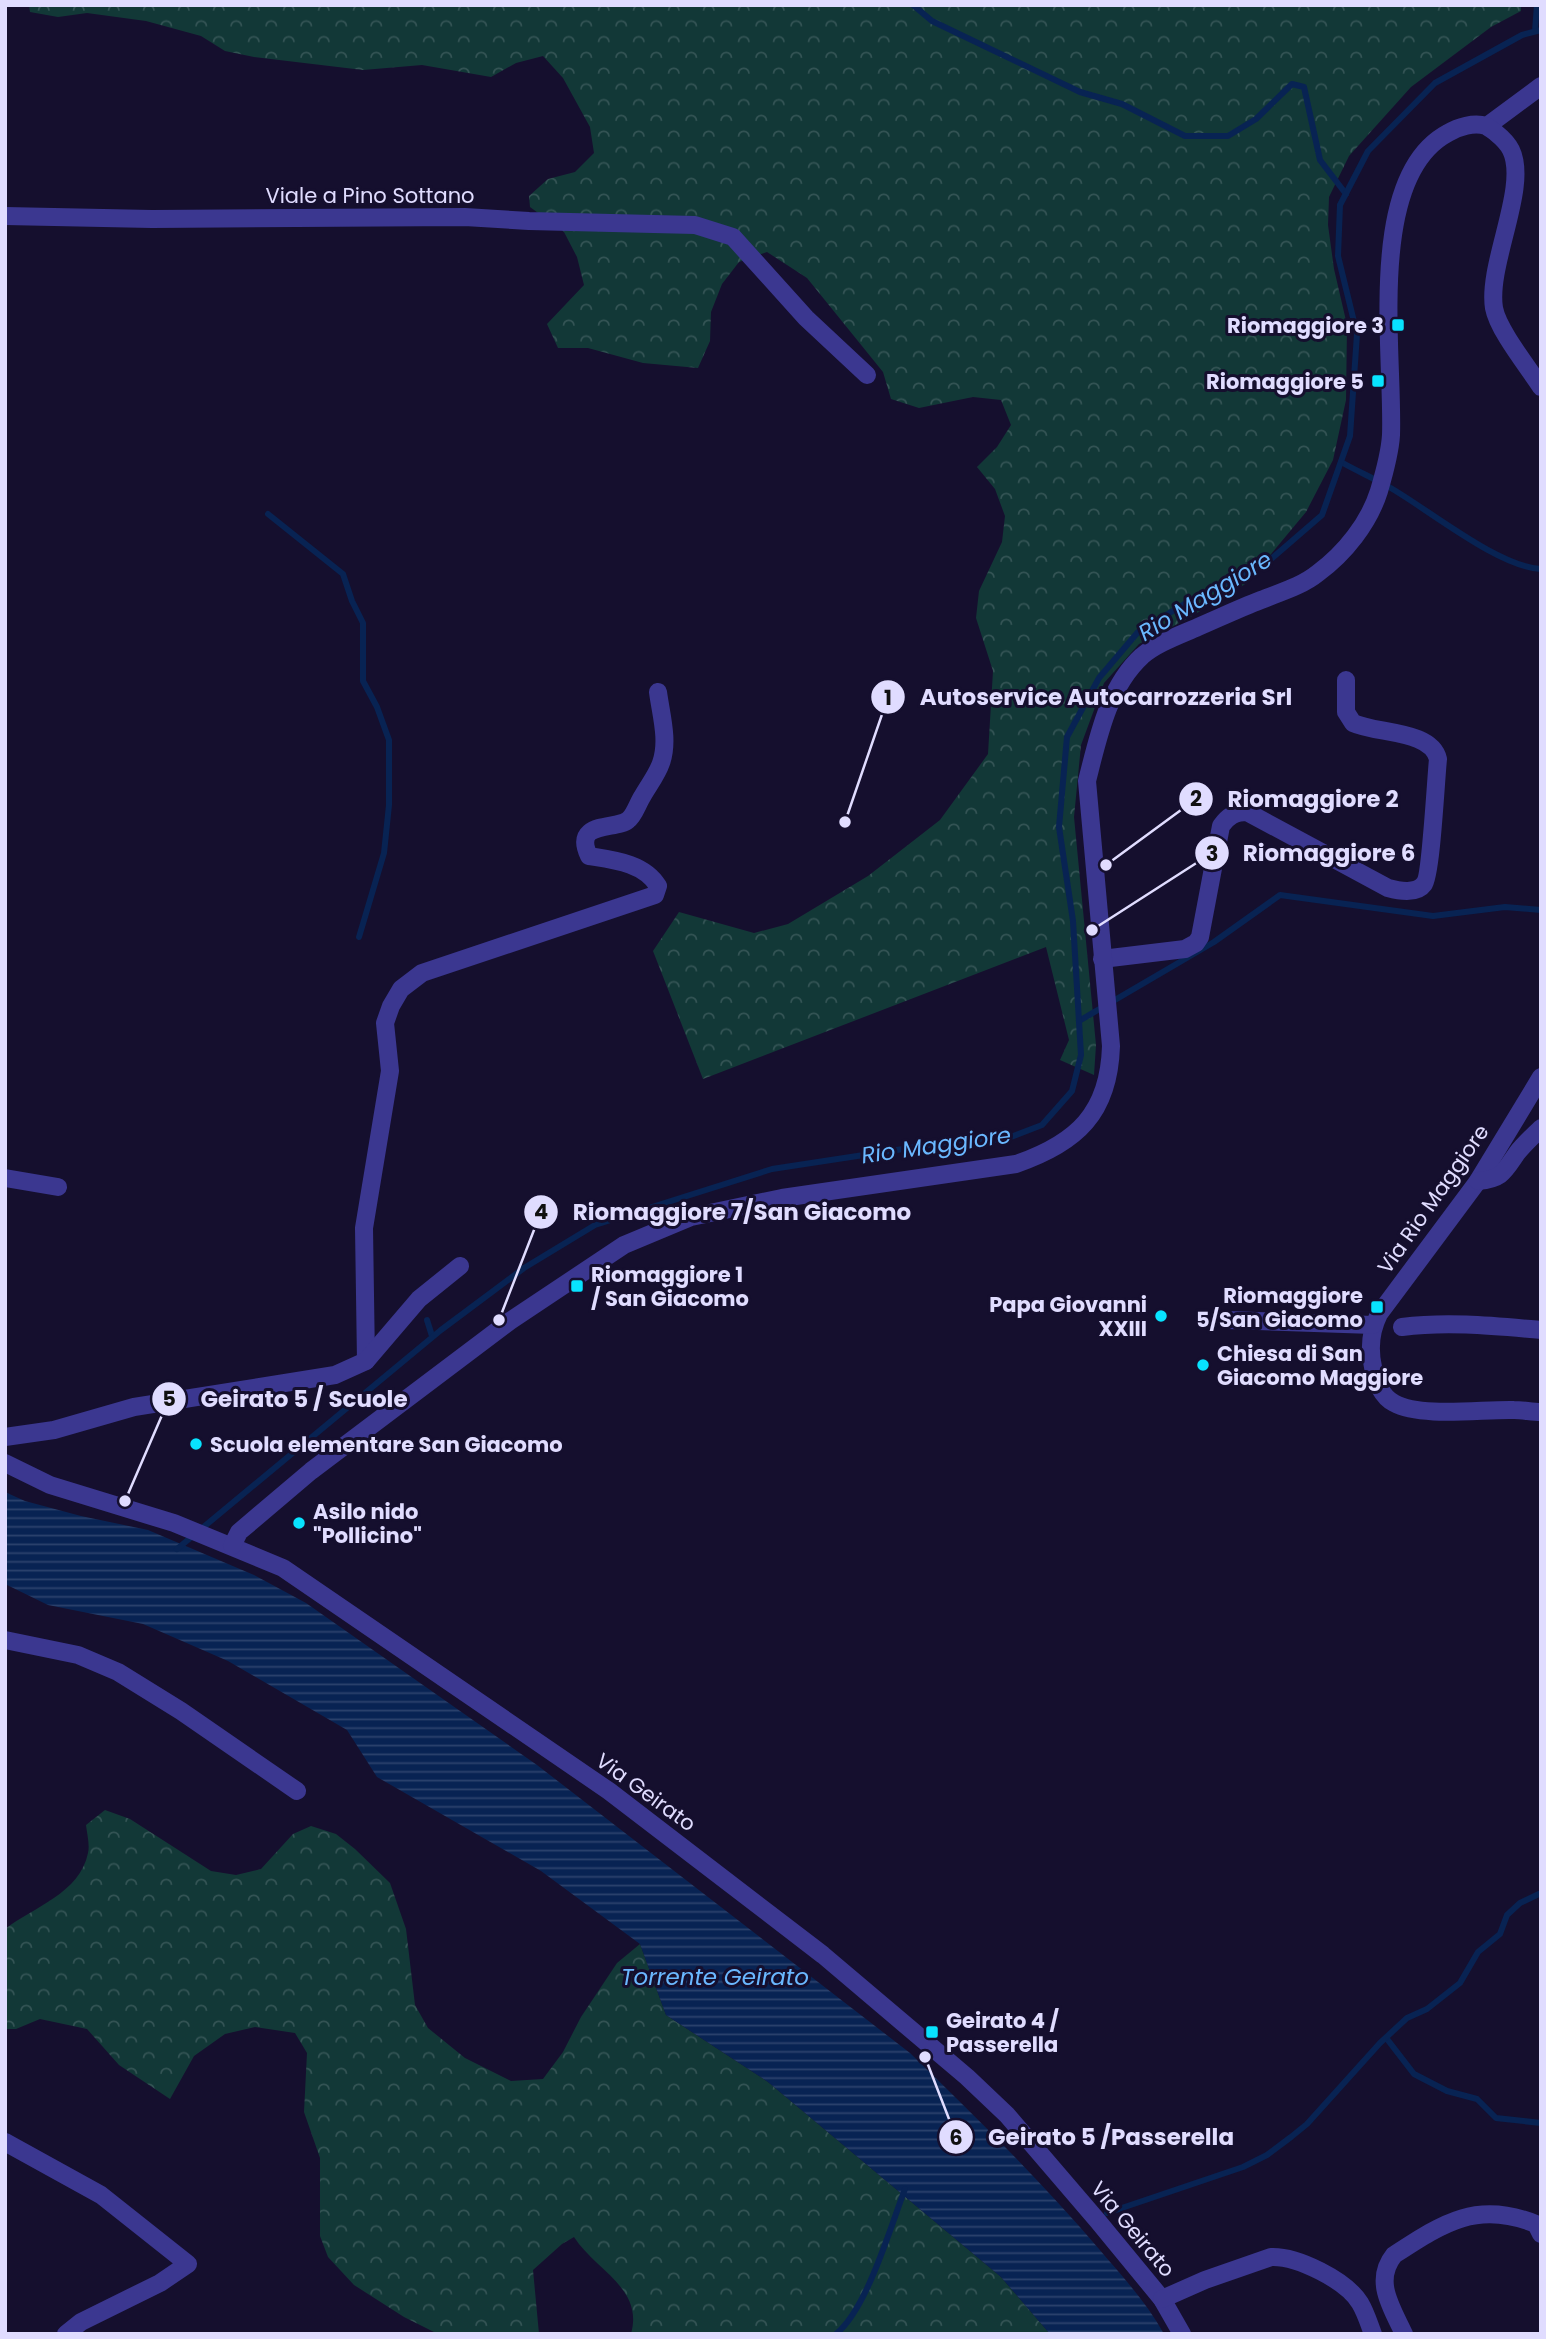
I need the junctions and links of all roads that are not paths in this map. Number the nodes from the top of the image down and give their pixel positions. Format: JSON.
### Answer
{"nodes":[{"id":1,"x":1541,"y":86,"type":"edge"},
{"id":2,"x":1487,"y":126,"type":"junction"},
{"id":3,"x":5,"y":216,"type":"edge"},
{"id":4,"x":867,"y":375,"type":"dead end"},
{"id":5,"x":1541,"y":387,"type":"edge"},
{"id":6,"x":1346,"y":680,"type":"dead end"},
{"id":7,"x":658,"y":692,"type":"dead end"},
{"id":8,"x":1102,"y":959,"type":"junction"},
{"id":9,"x":1541,"y":1077,"type":"edge"},
{"id":10,"x":1541,"y":1128,"type":"edge"},
{"id":11,"x":5,"y":1178,"type":"edge"},
{"id":12,"x":1478,"y":1181,"type":"junction"},
{"id":13,"x":58,"y":1187,"type":"dead end"},
{"id":14,"x":460,"y":1266,"type":"dead end"},
{"id":15,"x":1227,"y":1320,"type":"dead end"},
{"id":16,"x":1373,"y":1325,"type":"junction"},
{"id":17,"x":1402,"y":1327,"type":"dead end"},
{"id":18,"x":1541,"y":1331,"type":"edge"},
{"id":19,"x":366,"y":1361,"type":"junction"},
{"id":20,"x":1541,"y":1412,"type":"edge"},
{"id":21,"x":5,"y":1437,"type":"edge"},
{"id":22,"x":5,"y":1463,"type":"edge"},
{"id":23,"x":226,"y":1544,"type":"junction"},
{"id":24,"x":5,"y":1640,"type":"edge"},
{"id":25,"x":297,"y":1791,"type":"dead end"},
{"id":26,"x":5,"y":2142,"type":"edge"},
{"id":27,"x":1541,"y":2234,"type":"edge"},
{"id":28,"x":1162,"y":2299,"type":"junction"},
{"id":29,"x":66,"y":2334,"type":"edge"},
{"id":30,"x":1182,"y":2334,"type":"edge"},
{"id":31,"x":1373,"y":2334,"type":"edge"},
{"id":32,"x":1404,"y":2334,"type":"edge"}],
"edges":[{"from":1,"to":2,"type":"street"},
{"from":2,"to":5,"type":"street"},
{"from":2,"to":8,"type":"street"},
{"from":3,"to":4,"type":"street","name":"Viale a Pino Sottano"},
{"from":6,"to":8,"type":"street"},
{"from":7,"to":19,"type":"street"},
{"from":8,"to":23,"type":"street"},
{"from":9,"to":12,"type":"street","name":"Via Rio Maggiore"},
{"from":10,"to":12,"type":"street"},
{"from":11,"to":13,"type":"street"},
{"from":12,"to":16,"type":"street","name":"Via Rio Maggiore"},
{"from":14,"to":19,"type":"street"},
{"from":15,"to":16,"type":"street"},
{"from":16,"to":20,"type":"street"},
{"from":17,"to":18,"type":"street"},
{"from":19,"to":21,"type":"street"},
{"from":22,"to":23,"type":"street","name":"Via Geirato"},
{"from":23,"to":28,"type":"street","name":"Via Geirato"},
{"from":24,"to":25,"type":"street"},
{"from":26,"to":29,"type":"street"},
{"from":27,"to":32,"type":"street"},
{"from":28,"to":30,"type":"street","name":"Via Geirato"},
{"from":28,"to":31,"type":"street","name":"Via Geirato"}]}
